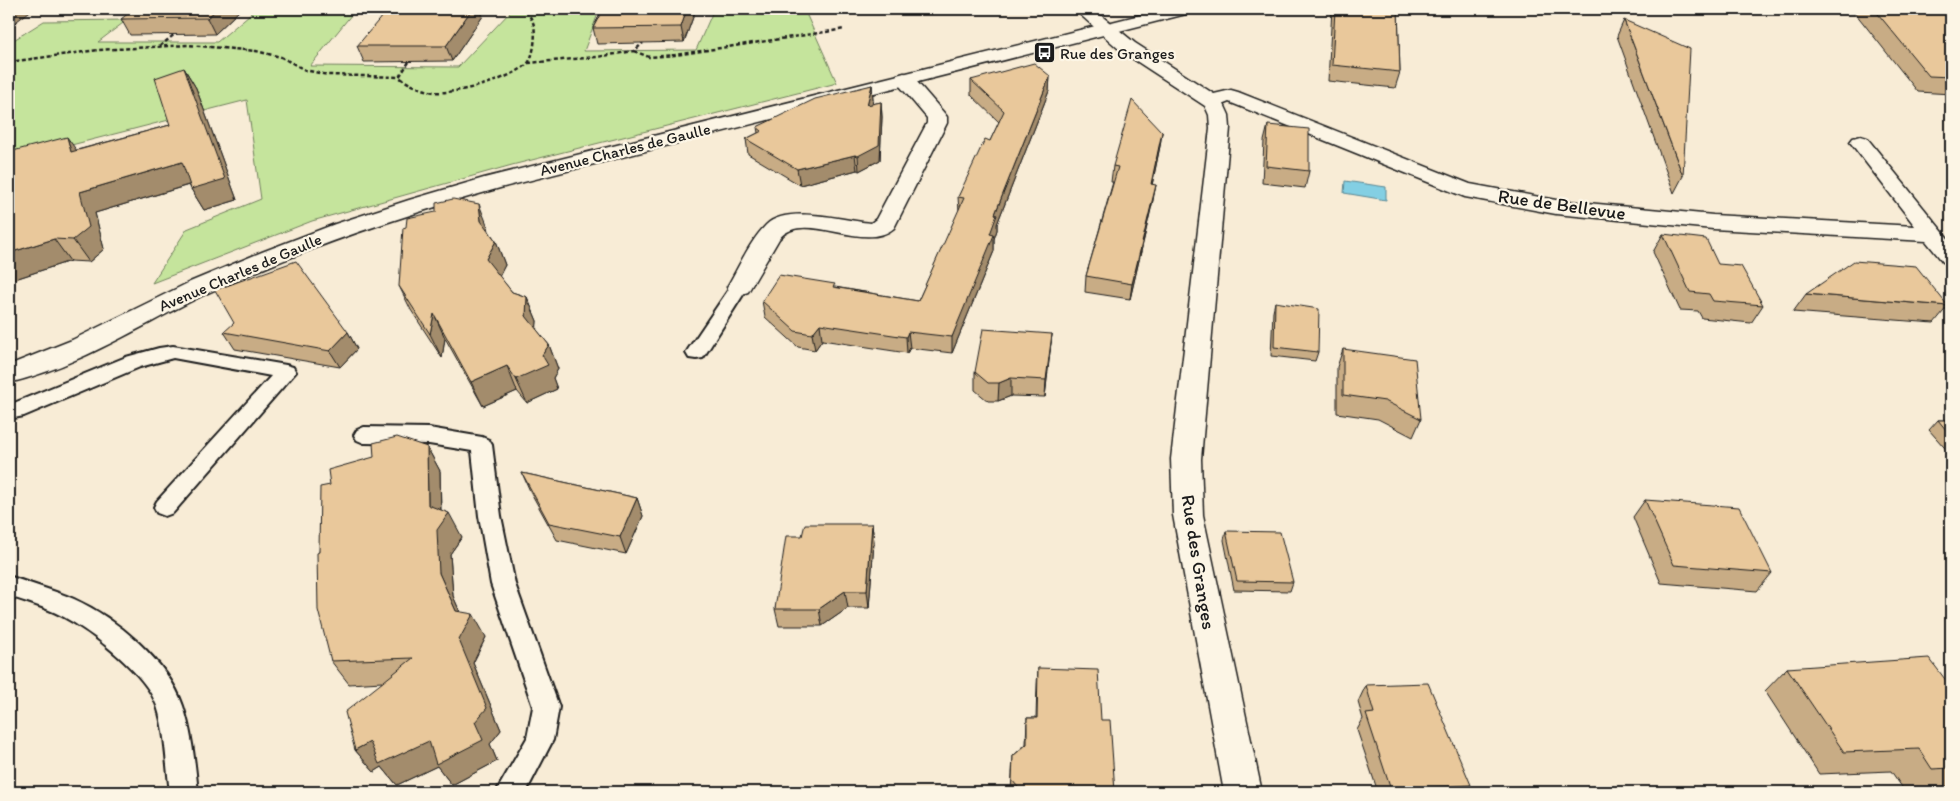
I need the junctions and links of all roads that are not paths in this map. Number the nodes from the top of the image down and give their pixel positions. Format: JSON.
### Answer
{"nodes":[{"id":1,"x":1083,"y":9,"type":"edge"},
{"id":2,"x":1184,"y":9,"type":"edge"},
{"id":3,"x":1104,"y":29,"type":"junction"},
{"id":4,"x":904,"y":79,"type":"junction"},
{"id":5,"x":1210,"y":101,"type":"junction"},
{"id":6,"x":1860,"y":142,"type":"dead end"},
{"id":7,"x":1933,"y":234,"type":"junction"},
{"id":8,"x":1951,"y":257,"type":"edge"},
{"id":9,"x":739,"y":287,"type":"joint"},
{"id":10,"x":86,"y":343,"type":"junction"},
{"id":11,"x":696,"y":353,"type":"dead end"},
{"id":12,"x":9,"y":374,"type":"edge"},
{"id":13,"x":9,"y":395,"type":"edge"},
{"id":14,"x":9,"y":412,"type":"edge"},
{"id":15,"x":364,"y":435,"type":"dead end"},
{"id":16,"x":165,"y":508,"type":"dead end"},
{"id":17,"x":9,"y":586,"type":"edge"},
{"id":18,"x":184,"y":792,"type":"edge"},
{"id":19,"x":510,"y":792,"type":"edge"},
{"id":20,"x":1243,"y":792,"type":"edge"}],
"edges":[{"from":1,"to":3,"type":"street"},
{"from":2,"to":3,"type":"street","name":"Avenue Charles de Gaulle"},
{"from":3,"to":4,"type":"street","name":"Avenue Charles de Gaulle"},
{"from":3,"to":5,"type":"street"},
{"from":4,"to":9,"type":"street"},
{"from":4,"to":10,"type":"street","name":"Avenue Charles de Gaulle"},
{"from":5,"to":7,"type":"street","name":"Rue de Bellevue"},
{"from":5,"to":20,"type":"street","name":"Rue des Granges"},
{"from":6,"to":7,"type":"street"},
{"from":7,"to":8,"type":"street"},
{"from":9,"to":11,"type":"lane"},
{"from":10,"to":12,"type":"street","name":"Avenue Charles de Gaulle"},
{"from":10,"to":13,"type":"street","name":"Avenue Charles de Gaulle"},
{"from":14,"to":16,"type":"lane"},
{"from":15,"to":19,"type":"lane"},
{"from":17,"to":18,"type":"lane"}]}
